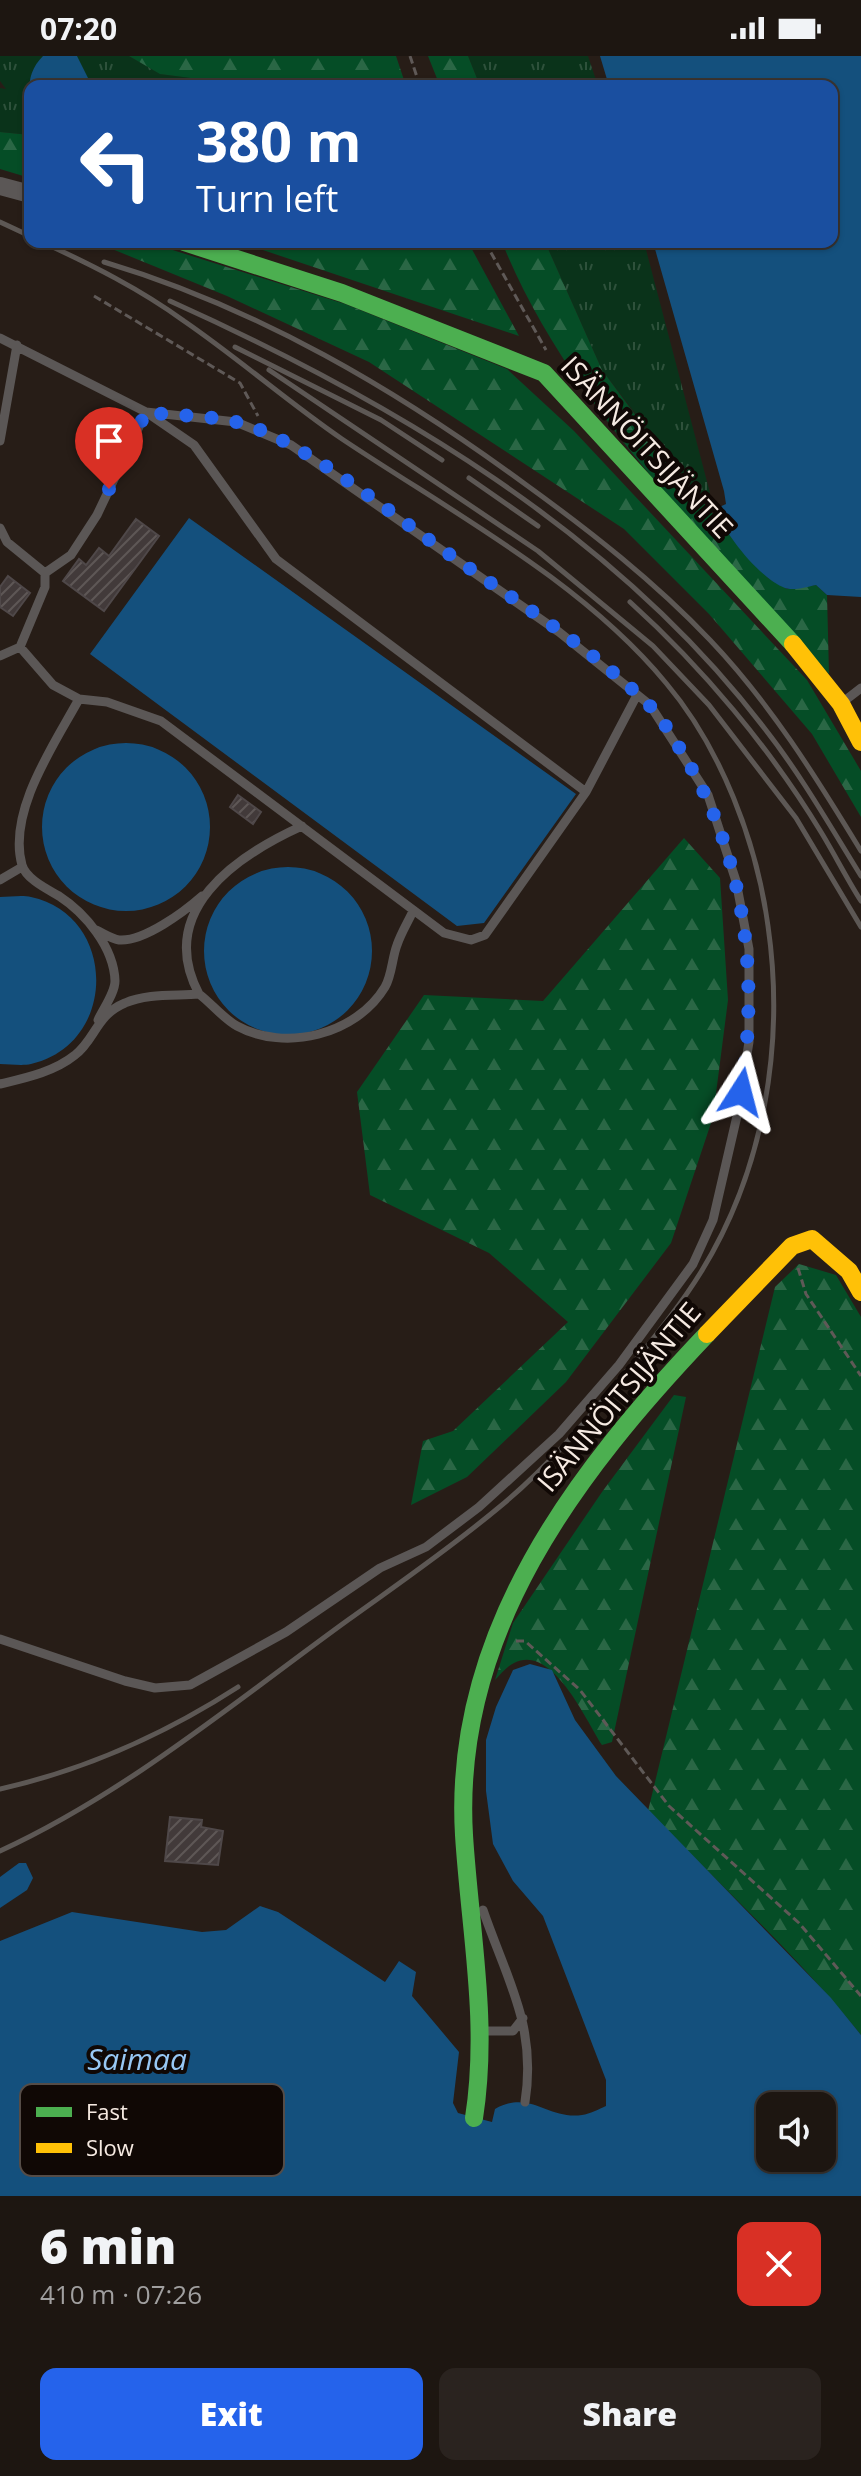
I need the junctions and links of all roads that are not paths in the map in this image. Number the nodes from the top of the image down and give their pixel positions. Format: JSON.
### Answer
{"nodes":[{"id":1,"x":0,"y":186,"type":"edge"},
{"id":2,"x":24,"y":192,"type":"edge"},
{"id":3,"x":203,"y":248,"type":"edge"},
{"id":4,"x":0,"y":338,"type":"edge"},
{"id":5,"x":17,"y":345,"type":"junction"},
{"id":6,"x":146,"y":412,"type":"junction"},
{"id":7,"x":0,"y":441,"type":"edge"},
{"id":8,"x":0,"y":528,"type":"edge"},
{"id":9,"x":45,"y":573,"type":"junction"},
{"id":10,"x":20,"y":647,"type":"junction"},
{"id":11,"x":0,"y":656,"type":"edge"},
{"id":12,"x":861,"y":688,"type":"edge"},
{"id":13,"x":637,"y":695,"type":"junction"},
{"id":14,"x":79,"y":699,"type":"junction"},
{"id":15,"x":841,"y":704,"type":"junction"},
{"id":16,"x":861,"y":742,"type":"edge"},
{"id":17,"x":586,"y":792,"type":"junction"},
{"id":18,"x":302,"y":826,"type":"junction"},
{"id":19,"x":22,"y":867,"type":"junction"},
{"id":20,"x":0,"y":880,"type":"edge"},
{"id":21,"x":205,"y":894,"type":"junction"},
{"id":22,"x":413,"y":911,"type":"junction"},
{"id":23,"x":95,"y":930,"type":"junction"},
{"id":24,"x":199,"y":994,"type":"junction"},
{"id":25,"x":98,"y":1021,"type":"junction"},
{"id":26,"x":0,"y":1084,"type":"edge"},
{"id":27,"x":861,"y":1292,"type":"edge"},
{"id":28,"x":0,"y":1639,"type":"edge"},
{"id":29,"x":468,"y":1867,"type":"junction"},
{"id":30,"x":523,"y":2018,"type":"junction"},
{"id":31,"x":484,"y":2030,"type":"junction"},
{"id":32,"x":525,"y":2102,"type":"dead end"},
{"id":33,"x":474,"y":2118,"type":"dead end"}],
"edges":[{"from":1,"to":2,"type":"street"},
{"from":3,"to":15,"type":"street","name":"ISÄNNÖITSIJÄNTIE"},
{"from":4,"to":5,"type":"lane"},
{"from":5,"to":6,"type":"lane"},
{"from":5,"to":7,"type":"lane"},
{"from":6,"to":9,"type":"lane"},
{"from":6,"to":13,"type":"lane"},
{"from":6,"to":17,"type":"lane"},
{"from":8,"to":9,"type":"lane"},
{"from":9,"to":10,"type":"lane"},
{"from":10,"to":11,"type":"lane"},
{"from":10,"to":14,"type":"lane"},
{"from":12,"to":15,"type":"lane"},
{"from":13,"to":17,"type":"lane"},
{"from":13,"to":28,"type":"lane"},
{"from":14,"to":18,"type":"lane"},
{"from":14,"to":19,"type":"lane"},
{"from":15,"to":16,"type":"street","name":"ISÄNNÖITSIJÄNTIE"},
{"from":17,"to":22,"type":"lane"},
{"from":18,"to":21,"type":"lane"},
{"from":18,"to":22,"type":"lane"},
{"from":19,"to":20,"type":"lane"},
{"from":19,"to":23,"type":"lane"},
{"from":21,"to":23,"type":"lane"},
{"from":21,"to":24,"type":"lane"},
{"from":22,"to":24,"type":"lane"},
{"from":23,"to":25,"type":"lane"},
{"from":24,"to":25,"type":"lane"},
{"from":25,"to":26,"type":"lane"},
{"from":27,"to":29,"type":"street","name":"ISÄNNÖITSIJÄNTIE"},
{"from":29,"to":30,"type":"lane"},
{"from":29,"to":31,"type":"street","name":"ISÄNNÖITSIJÄNTIE"},
{"from":30,"to":31,"type":"lane"},
{"from":30,"to":32,"type":"lane"},
{"from":31,"to":33,"type":"street","name":"ISÄNNÖITSIJÄNTIE"}]}
